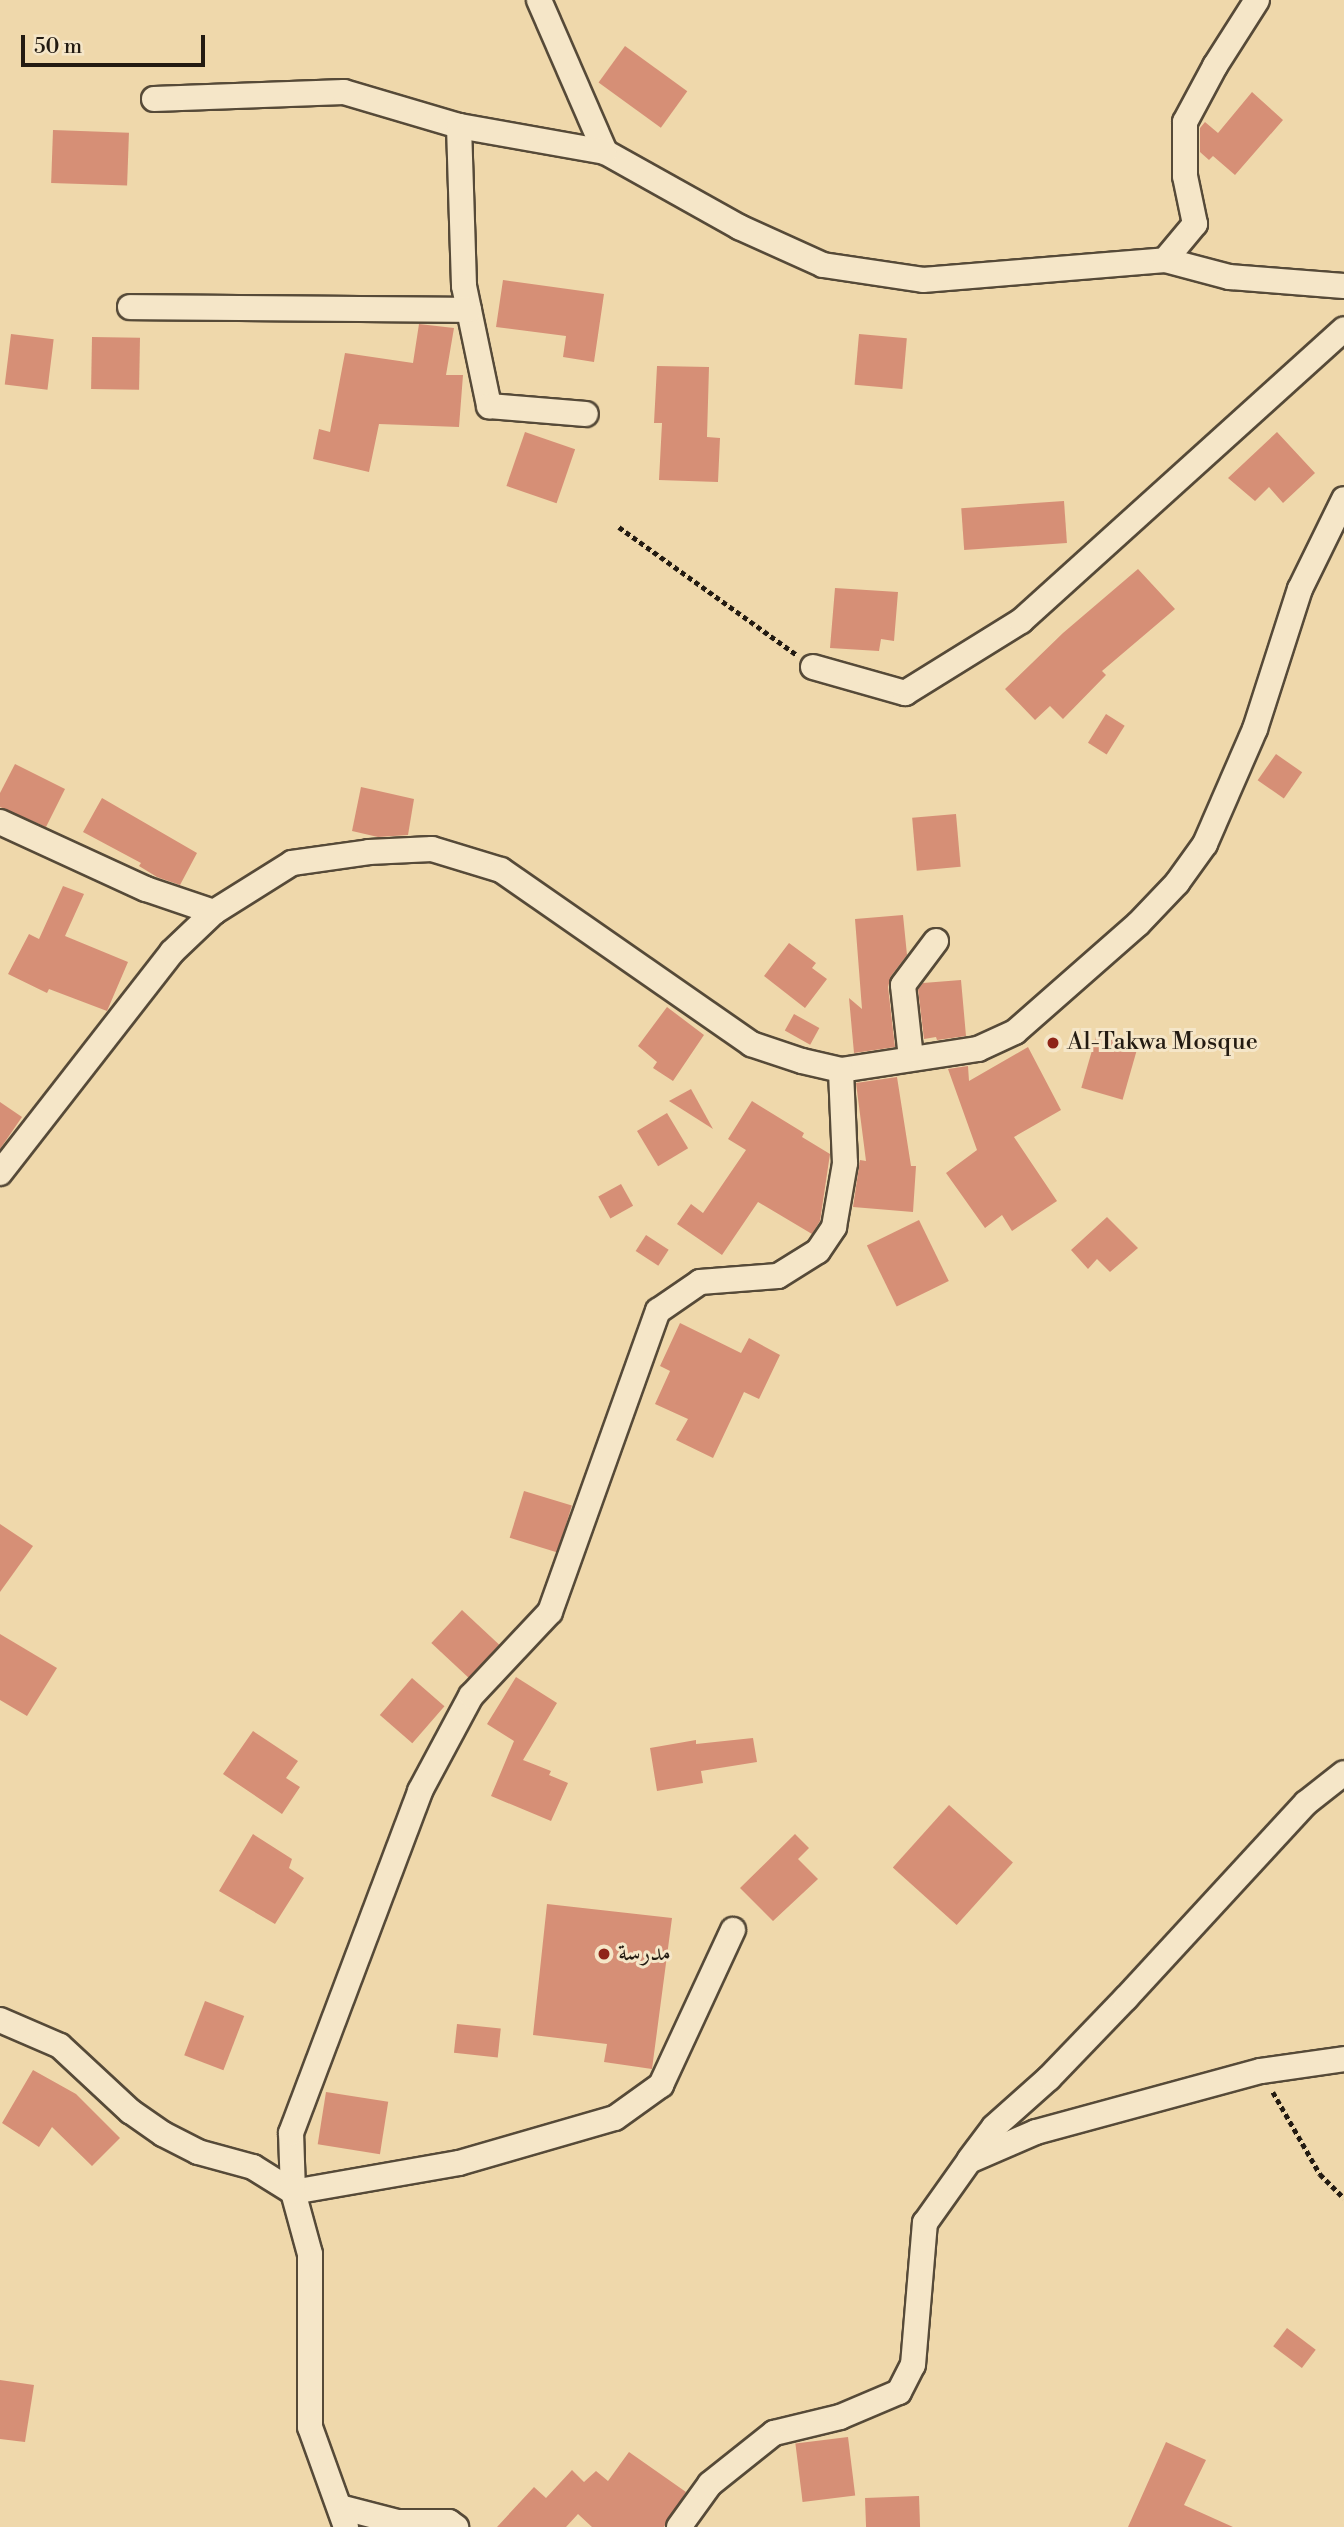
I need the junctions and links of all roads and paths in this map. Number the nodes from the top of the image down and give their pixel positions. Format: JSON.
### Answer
{"nodes":[{"id":1,"x":539,"y":0,"type":"edge"},
{"id":2,"x":1257,"y":0,"type":"edge"},
{"id":3,"x":154,"y":99,"type":"dead end"},
{"id":4,"x":458,"y":126,"type":"junction"},
{"id":5,"x":605,"y":152,"type":"junction"},
{"id":6,"x":1164,"y":260,"type":"junction"},
{"id":7,"x":1344,"y":286,"type":"edge"},
{"id":8,"x":130,"y":307,"type":"dead end"},
{"id":9,"x":469,"y":310,"type":"junction"},
{"id":10,"x":1344,"y":329,"type":"edge"},
{"id":11,"x":586,"y":414,"type":"dead end"},
{"id":12,"x":1344,"y":499,"type":"edge"},
{"id":13,"x":620,"y":527,"type":"dead end"},
{"id":14,"x":813,"y":667,"type":"joint"},
{"id":15,"x":0,"y":822,"type":"edge"},
{"id":16,"x":214,"y":912,"type":"junction"},
{"id":17,"x":936,"y":941,"type":"dead end"},
{"id":18,"x":911,"y":1058,"type":"junction"},
{"id":19,"x":841,"y":1070,"type":"junction"},
{"id":20,"x":0,"y":1172,"type":"edge"},
{"id":21,"x":1344,"y":1773,"type":"edge"},
{"id":22,"x":733,"y":1930,"type":"dead end"},
{"id":23,"x":0,"y":2020,"type":"edge"},
{"id":24,"x":1344,"y":2059,"type":"edge"},
{"id":25,"x":1261,"y":2071,"type":"junction"},
{"id":26,"x":969,"y":2161,"type":"junction"},
{"id":27,"x":293,"y":2192,"type":"junction"},
{"id":28,"x":1344,"y":2197,"type":"edge"},
{"id":29,"x":343,"y":2517,"type":"edge"},
{"id":30,"x":456,"y":2527,"type":"edge"},
{"id":31,"x":679,"y":2527,"type":"edge"}],
"edges":[{"from":1,"to":5,"type":"street"},
{"from":2,"to":6,"type":"street"},
{"from":3,"to":4,"type":"street"},
{"from":4,"to":5,"type":"street"},
{"from":4,"to":9,"type":"street"},
{"from":5,"to":6,"type":"street"},
{"from":6,"to":7,"type":"street"},
{"from":8,"to":9,"type":"street"},
{"from":9,"to":11,"type":"street"},
{"from":10,"to":14,"type":"street"},
{"from":12,"to":18,"type":"street"},
{"from":13,"to":14,"type":"path"},
{"from":15,"to":16,"type":"street"},
{"from":16,"to":19,"type":"street"},
{"from":16,"to":20,"type":"street"},
{"from":17,"to":18,"type":"street"},
{"from":18,"to":19,"type":"street"},
{"from":19,"to":27,"type":"street"},
{"from":21,"to":26,"type":"street"},
{"from":22,"to":27,"type":"street"},
{"from":23,"to":27,"type":"street"},
{"from":24,"to":25,"type":"street"},
{"from":25,"to":26,"type":"street"},
{"from":25,"to":28,"type":"path"},
{"from":26,"to":31,"type":"street"},
{"from":27,"to":29,"type":"street"},
{"from":29,"to":30,"type":"street"}]}
